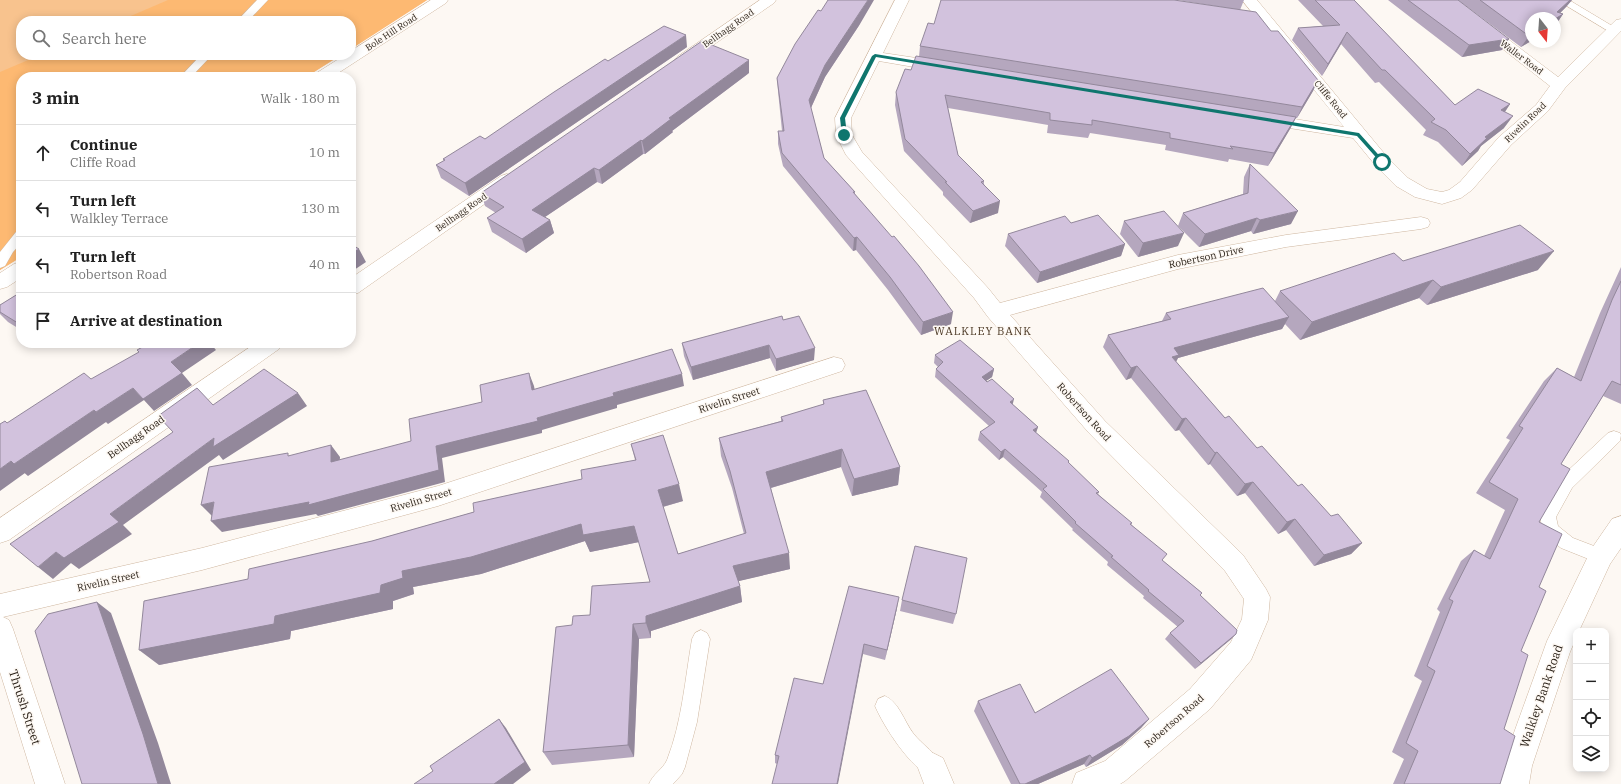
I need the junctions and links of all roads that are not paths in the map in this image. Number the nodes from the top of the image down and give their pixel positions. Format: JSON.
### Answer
{"nodes":[{"id":1,"x":263,"y":0,"type":"edge"},
{"id":2,"x":441,"y":0,"type":"edge"},
{"id":3,"x":769,"y":0,"type":"edge"},
{"id":4,"x":902,"y":0,"type":"edge"},
{"id":5,"x":1249,"y":0,"type":"edge"},
{"id":6,"x":1447,"y":0,"type":"edge"},
{"id":7,"x":1562,"y":0,"type":"edge"},
{"id":8,"x":1241,"y":15,"type":"edge"},
{"id":9,"x":247,"y":16,"type":"edge"},
{"id":10,"x":1265,"y":19,"type":"junction"},
{"id":11,"x":1618,"y":27,"type":"edge"},
{"id":12,"x":356,"y":55,"type":"edge"},
{"id":13,"x":875,"y":56,"type":"junction"},
{"id":14,"x":202,"y":60,"type":"edge"},
{"id":15,"x":347,"y":60,"type":"edge"},
{"id":16,"x":668,"y":69,"type":"edge"},
{"id":17,"x":961,"y":70,"type":"edge"},
{"id":18,"x":190,"y":72,"type":"edge"},
{"id":19,"x":329,"y":72,"type":"edge"},
{"id":20,"x":1559,"y":85,"type":"junction"},
{"id":21,"x":1250,"y":117,"type":"edge"},
{"id":22,"x":1359,"y":134,"type":"junction"},
{"id":23,"x":520,"y":172,"type":"edge"},
{"id":24,"x":1442,"y":198,"type":"joint"},
{"id":25,"x":1421,"y":222,"type":"dead end"},
{"id":26,"x":16,"y":241,"type":"edge"},
{"id":27,"x":0,"y":263,"type":"edge"},
{"id":28,"x":16,"y":272,"type":"edge"},
{"id":29,"x":0,"y":282,"type":"edge"},
{"id":30,"x":356,"y":285,"type":"edge"},
{"id":31,"x":995,"y":312,"type":"junction"},
{"id":32,"x":265,"y":348,"type":"edge"},
{"id":33,"x":834,"y":366,"type":"dead end"},
{"id":34,"x":1614,"y":436,"type":"dead end"},
{"id":35,"x":1621,"y":527,"type":"edge"},
{"id":36,"x":0,"y":532,"type":"edge"},
{"id":37,"x":1601,"y":556,"type":"junction"},
{"id":38,"x":0,"y":606,"type":"edge"},
{"id":39,"x":0,"y":630,"type":"edge"},
{"id":40,"x":701,"y":639,"type":"dead end"},
{"id":41,"x":885,"y":706,"type":"dead end"},
{"id":42,"x":936,"y":776,"type":"edge"},
{"id":43,"x":50,"y":784,"type":"edge"},
{"id":44,"x":659,"y":784,"type":"edge"},
{"id":45,"x":1087,"y":784,"type":"edge"},
{"id":46,"x":1514,"y":784,"type":"edge"}],
"edges":[{"from":1,"to":9,"type":"lane"},
{"from":2,"to":12,"type":"street","name":"Bole Hill Road"},
{"from":3,"to":16,"type":"street","name":"Bellhagg Road"},
{"from":4,"to":13,"type":"street","name":"Robertson Road"},
{"from":5,"to":10,"type":"street","name":"Cliffe Road"},
{"from":6,"to":20,"type":"street","name":"Waller Road"},
{"from":7,"to":11,"type":"lane"},
{"from":8,"to":10,"type":"street"},
{"from":10,"to":22,"type":"street","name":"Cliffe Road"},
{"from":11,"to":20,"type":"street","name":"Rivelin Road"},
{"from":13,"to":17,"type":"street"},
{"from":13,"to":31,"type":"street","name":"Robertson Road"},
{"from":14,"to":18,"type":"lane"},
{"from":15,"to":19,"type":"street","name":"Bole Hill Road"},
{"from":20,"to":24,"type":"street","name":"Rivelin Road"},
{"from":21,"to":22,"type":"street"},
{"from":22,"to":24,"type":"street","name":"Cliffe Road"},
{"from":23,"to":30,"type":"street","name":"Bellhagg Road"},
{"from":25,"to":31,"type":"street","name":"Robertson Drive"},
{"from":26,"to":27,"type":"lane"},
{"from":28,"to":29,"type":"street"},
{"from":31,"to":45,"type":"street","name":"Robertson Road"},
{"from":32,"to":36,"type":"street","name":"Bellhagg Road"},
{"from":33,"to":38,"type":"street","name":"Rivelin Street"},
{"from":34,"to":37,"type":"lane"},
{"from":35,"to":37,"type":"street","name":"Walkley Bank Road"},
{"from":37,"to":46,"type":"street","name":"Walkley Bank Road"},
{"from":39,"to":43,"type":"street","name":"Thrush Street"},
{"from":40,"to":44,"type":"lane"},
{"from":41,"to":42,"type":"lane"}]}
